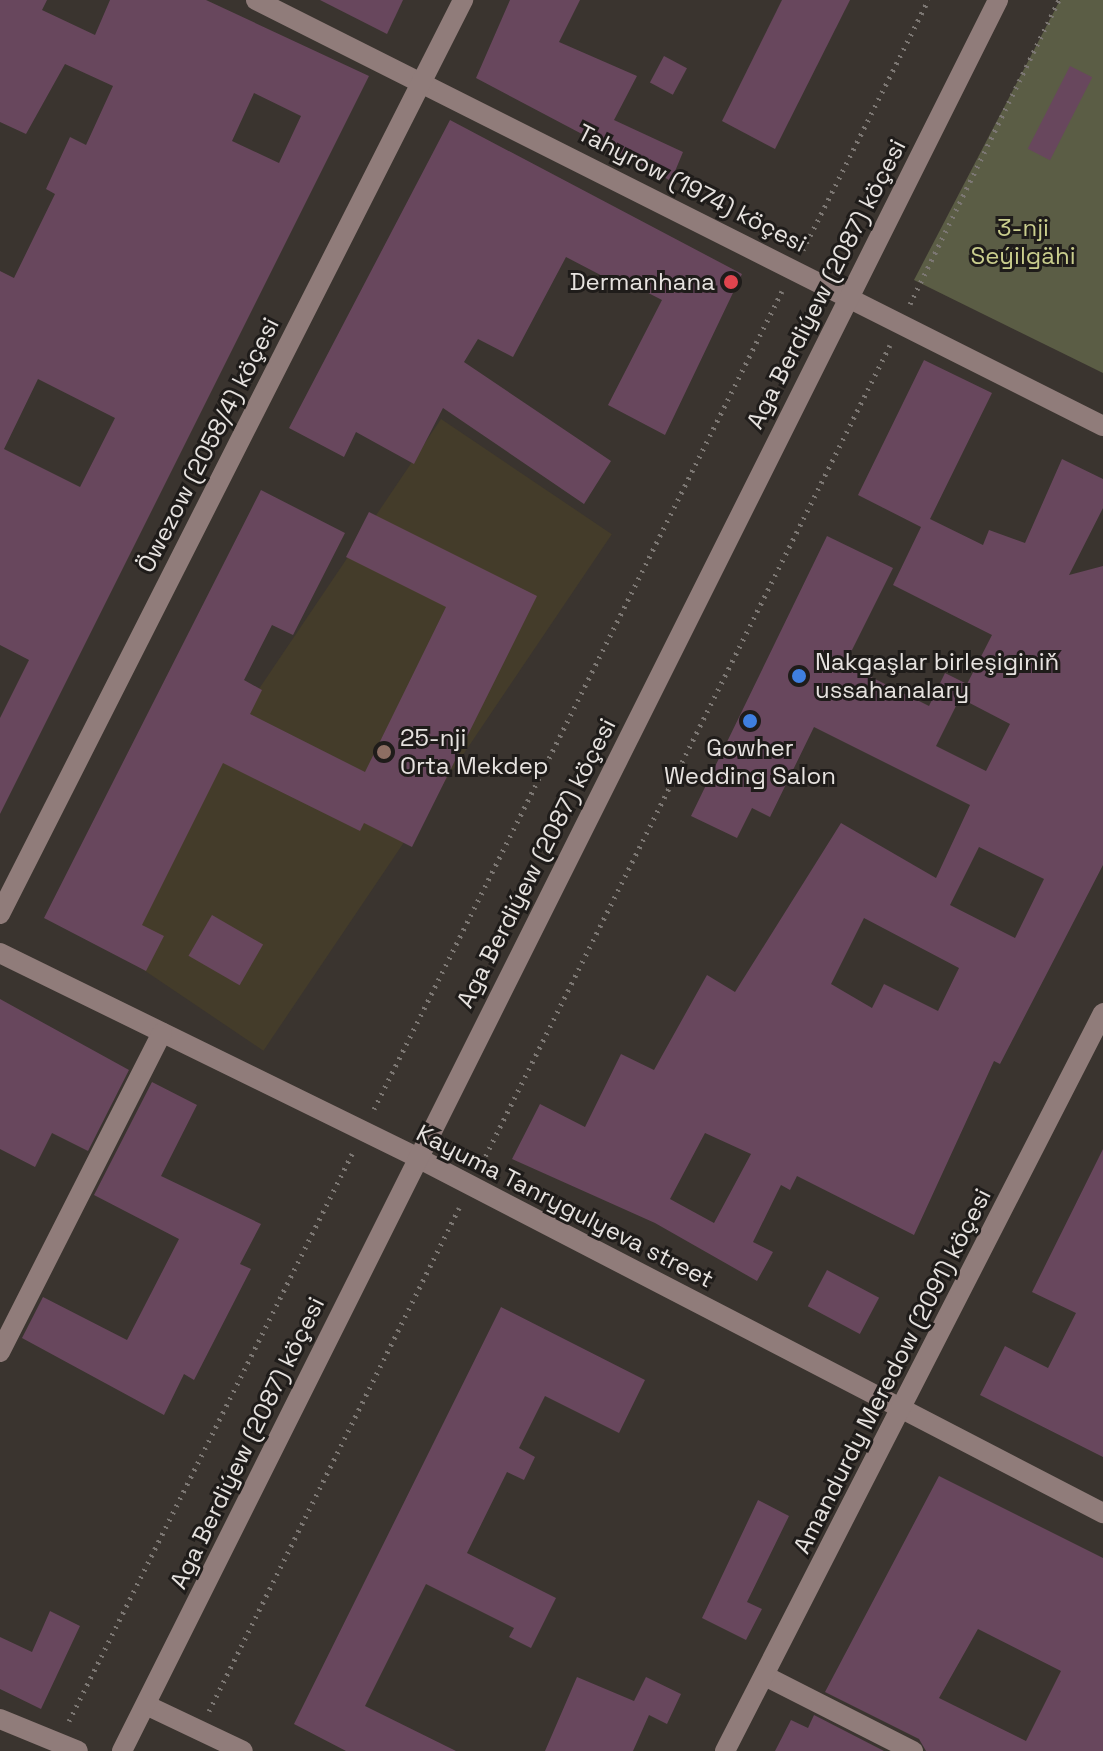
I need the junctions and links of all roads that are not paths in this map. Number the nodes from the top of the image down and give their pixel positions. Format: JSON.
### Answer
{"nodes":[{"id":1,"x":256,"y":0,"type":"edge"},
{"id":2,"x":463,"y":0,"type":"edge"},
{"id":3,"x":998,"y":0,"type":"edge"},
{"id":4,"x":420,"y":82,"type":"junction"},
{"id":5,"x":848,"y":296,"type":"junction"},
{"id":6,"x":1103,"y":426,"type":"edge"},
{"id":7,"x":0,"y":914,"type":"edge"},
{"id":8,"x":0,"y":953,"type":"edge"},
{"id":9,"x":1103,"y":1013,"type":"edge"},
{"id":10,"x":162,"y":1033,"type":"junction"},
{"id":11,"x":1096,"y":1043,"type":"edge"},
{"id":12,"x":418,"y":1158,"type":"junction"},
{"id":13,"x":0,"y":1352,"type":"edge"},
{"id":14,"x":901,"y":1410,"type":"junction"},
{"id":15,"x":1103,"y":1513,"type":"edge"},
{"id":16,"x":765,"y":1676,"type":"junction"},
{"id":17,"x":146,"y":1705,"type":"junction"},
{"id":18,"x":0,"y":1719,"type":"edge"},
{"id":19,"x":78,"y":1751,"type":"edge"},
{"id":20,"x":122,"y":1751,"type":"edge"},
{"id":21,"x":243,"y":1751,"type":"edge"},
{"id":22,"x":725,"y":1751,"type":"edge"},
{"id":23,"x":913,"y":1751,"type":"edge"}],
"edges":[{"from":1,"to":4,"type":"street","name":"Tahyrow (1974) köçesi"},
{"from":2,"to":4,"type":"street","name":"Öwezow (2058/4) köçesi"},
{"from":3,"to":5,"type":"street","name":"Aga Berdiýew (2087) köçesi"},
{"from":4,"to":5,"type":"street","name":"Tahyrow (1974) köçesi"},
{"from":4,"to":7,"type":"street","name":"Öwezow (2058/4) köçesi"},
{"from":5,"to":6,"type":"street","name":"Tahyrow (1974) köçesi"},
{"from":5,"to":12,"type":"street","name":"Aga Berdiýew (2087) köçesi"},
{"from":8,"to":10,"type":"street","name":"Kayuma Tanrygulyeva street"},
{"from":9,"to":11,"type":"street","name":"Amandurdy Meredow (2091) köçesi"},
{"from":10,"to":12,"type":"street","name":"Kayuma Tanrygulyeva street"},
{"from":10,"to":13,"type":"street"},
{"from":11,"to":14,"type":"street","name":"Amandurdy Meredow (2091) köçesi"},
{"from":12,"to":14,"type":"street","name":"Kayuma Tanrygulyeva street"},
{"from":12,"to":17,"type":"street","name":"Aga Berdiýew (2087) köçesi"},
{"from":14,"to":15,"type":"street","name":"Kayuma Tanrygulyeva street"},
{"from":14,"to":16,"type":"street","name":"Amandurdy Meredow (2091) köçesi"},
{"from":16,"to":22,"type":"street","name":"Amandurdy Meredow (2091) köçesi"},
{"from":16,"to":23,"type":"street"},
{"from":17,"to":20,"type":"street","name":"Aga Berdiýew (2087) köçesi"},
{"from":17,"to":21,"type":"street"},
{"from":18,"to":19,"type":"street"}]}
